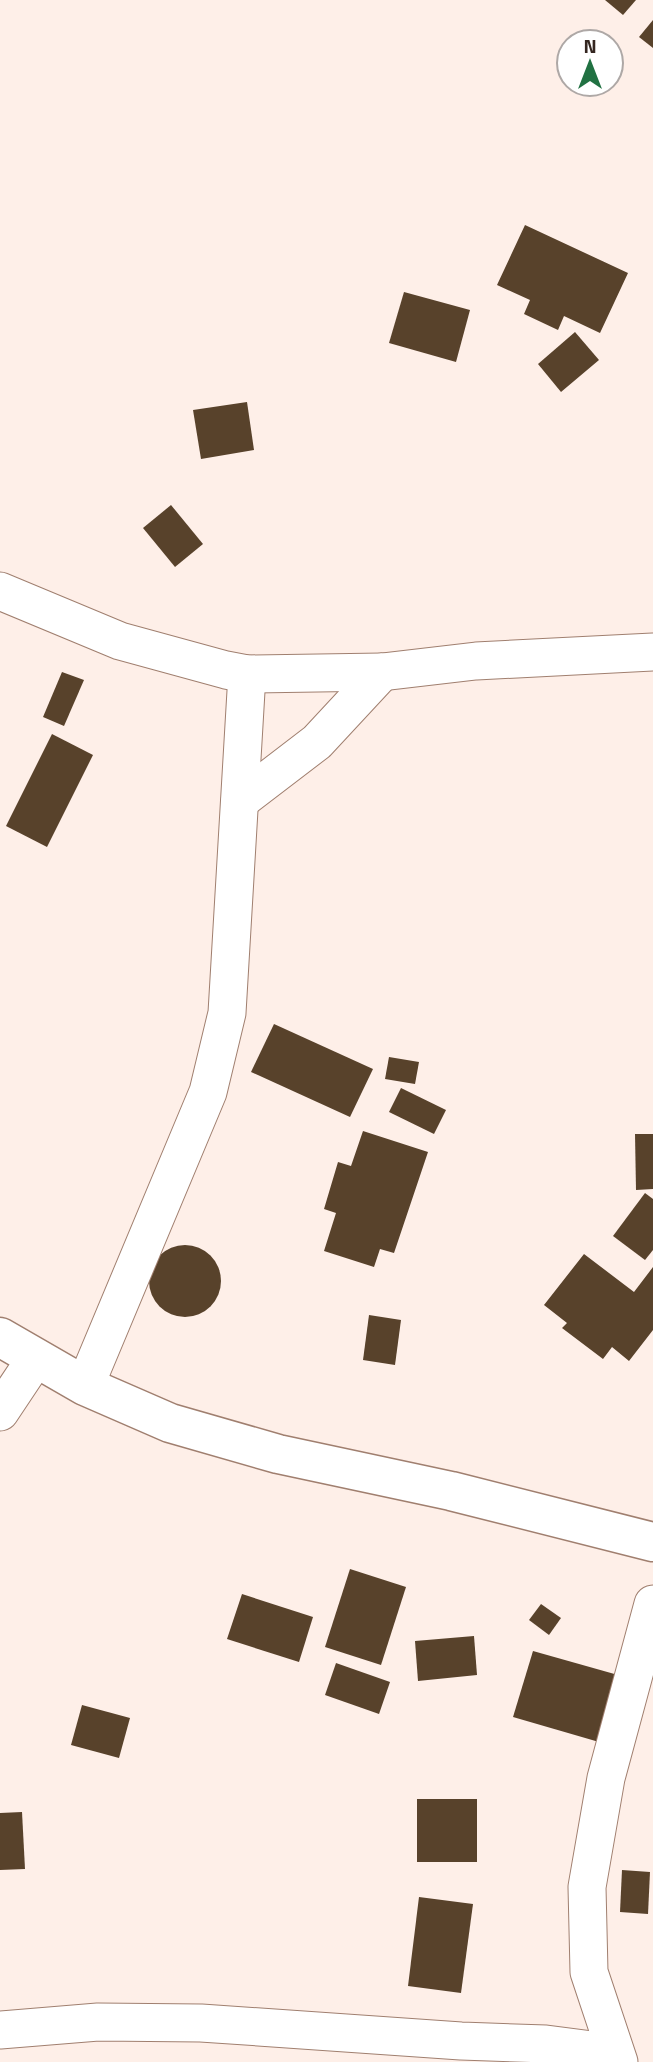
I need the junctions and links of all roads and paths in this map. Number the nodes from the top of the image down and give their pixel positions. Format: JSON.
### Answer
{"nodes":[{"id":1,"x":0,"y":591,"type":"edge"},
{"id":2,"x":653,"y":652,"type":"edge"},
{"id":3,"x":382,"y":672,"type":"junction"},
{"id":4,"x":247,"y":674,"type":"junction"},
{"id":5,"x":240,"y":801,"type":"junction"},
{"id":6,"x":0,"y":1337,"type":"edge"},
{"id":7,"x":36,"y":1358,"type":"junction"},
{"id":8,"x":85,"y":1386,"type":"junction"},
{"id":9,"x":0,"y":1412,"type":"edge"},
{"id":10,"x":653,"y":1542,"type":"edge"},
{"id":11,"x":653,"y":1604,"type":"edge"},
{"id":12,"x":0,"y":2030,"type":"edge"},
{"id":13,"x":617,"y":2058,"type":"edge"}],
"edges":[{"from":1,"to":4,"type":"street"},
{"from":2,"to":3,"type":"street"},
{"from":3,"to":4,"type":"street"},
{"from":3,"to":5,"type":"street"},
{"from":4,"to":5,"type":"street"},
{"from":5,"to":8,"type":"street"},
{"from":6,"to":7,"type":"street"},
{"from":7,"to":8,"type":"street"},
{"from":7,"to":9,"type":"street"},
{"from":8,"to":10,"type":"street"},
{"from":11,"to":13,"type":"street"},
{"from":12,"to":13,"type":"street"}]}
